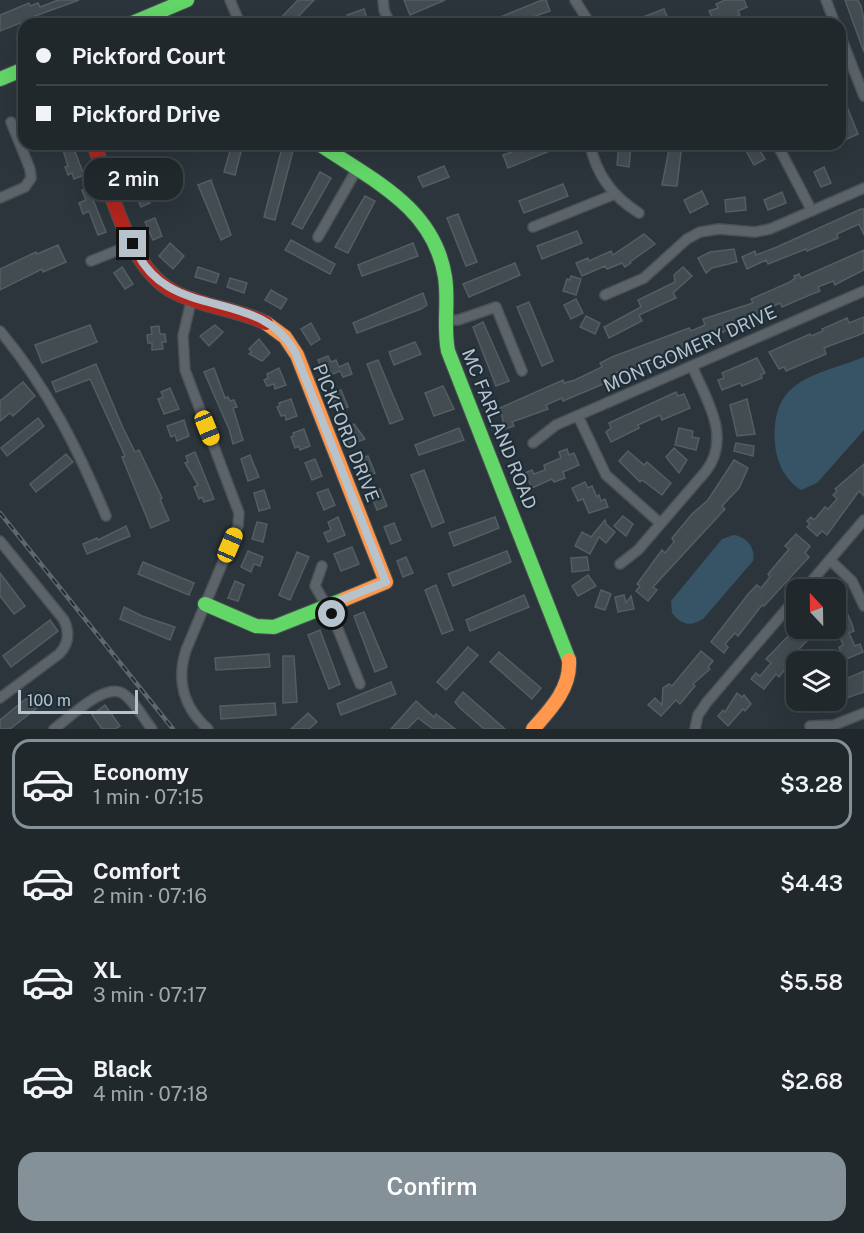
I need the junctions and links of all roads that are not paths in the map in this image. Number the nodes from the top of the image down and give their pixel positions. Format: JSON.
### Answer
{"nodes":[{"id":1,"x":187,"y":0,"type":"edge"},
{"id":2,"x":230,"y":0,"type":"edge"},
{"id":3,"x":383,"y":0,"type":"edge"},
{"id":4,"x":575,"y":0,"type":"edge"},
{"id":5,"x":826,"y":0,"type":"edge"},
{"id":6,"x":144,"y":18,"type":"edge"},
{"id":7,"x":238,"y":18,"type":"edge"},
{"id":8,"x":387,"y":18,"type":"edge"},
{"id":9,"x":586,"y":18,"type":"edge"},
{"id":10,"x":834,"y":18,"type":"edge"},
{"id":11,"x":846,"y":50,"type":"edge"},
{"id":12,"x":18,"y":72,"type":"edge"},
{"id":13,"x":0,"y":79,"type":"edge"},
{"id":14,"x":864,"y":96,"type":"edge"},
{"id":15,"x":11,"y":123,"type":"dead end"},
{"id":16,"x":18,"y":140,"type":"edge"},
{"id":17,"x":22,"y":150,"type":"edge"},
{"id":18,"x":96,"y":150,"type":"edge"},
{"id":19,"x":328,"y":150,"type":"edge"},
{"id":20,"x":592,"y":150,"type":"edge"},
{"id":21,"x":780,"y":150,"type":"edge"},
{"id":22,"x":357,"y":170,"type":"junction"},
{"id":23,"x":864,"y":188,"type":"edge"},
{"id":24,"x":615,"y":194,"type":"junction"},
{"id":25,"x":0,"y":198,"type":"edge"},
{"id":26,"x":812,"y":211,"type":"junction"},
{"id":27,"x":639,"y":213,"type":"dead end"},
{"id":28,"x":533,"y":226,"type":"dead end"},
{"id":29,"x":318,"y":237,"type":"dead end"},
{"id":30,"x":133,"y":244,"type":"junction"},
{"id":31,"x":91,"y":261,"type":"dead end"},
{"id":32,"x":864,"y":291,"type":"edge"},
{"id":33,"x":605,"y":295,"type":"dead end"},
{"id":34,"x":192,"y":297,"type":"junction"},
{"id":35,"x":446,"y":320,"type":"junction"},
{"id":36,"x":0,"y":331,"type":"edge"},
{"id":37,"x":692,"y":366,"type":"junction"},
{"id":38,"x":522,"y":371,"type":"dead end"},
{"id":39,"x":578,"y":416,"type":"junction"},
{"id":40,"x":533,"y":444,"type":"dead end"},
{"id":41,"x":106,"y":516,"type":"dead end"},
{"id":42,"x":864,"y":519,"type":"edge"},
{"id":43,"x":660,"y":523,"type":"junction"},
{"id":44,"x":0,"y":541,"type":"edge"},
{"id":45,"x":830,"y":560,"type":"junction"},
{"id":46,"x":620,"y":564,"type":"dead end"},
{"id":47,"x":322,"y":567,"type":"dead end"},
{"id":48,"x":814,"y":579,"type":"edge"},
{"id":49,"x":205,"y":604,"type":"junction"},
{"id":50,"x":326,"y":606,"type":"junction"},
{"id":51,"x":864,"y":606,"type":"edge"},
{"id":52,"x":786,"y":610,"type":"edge"},
{"id":53,"x":360,"y":684,"type":"dead end"},
{"id":54,"x":0,"y":698,"type":"edge"},
{"id":55,"x":864,"y":713,"type":"edge"},
{"id":56,"x":695,"y":726,"type":"edge"},
{"id":57,"x":810,"y":726,"type":"dead end"},
{"id":58,"x":54,"y":729,"type":"edge"},
{"id":59,"x":152,"y":729,"type":"edge"},
{"id":60,"x":208,"y":729,"type":"edge"},
{"id":61,"x":533,"y":729,"type":"edge"}],
"edges":[{"from":1,"to":6,"type":"street"},
{"from":2,"to":7,"type":"street"},
{"from":3,"to":8,"type":"street"},
{"from":4,"to":9,"type":"street"},
{"from":5,"to":10,"type":"street"},
{"from":11,"to":14,"type":"street"},
{"from":12,"to":13,"type":"street"},
{"from":15,"to":16,"type":"street"},
{"from":17,"to":25,"type":"street"},
{"from":18,"to":30,"type":"street","name":"PICKFORD DRIVE"},
{"from":19,"to":22,"type":"street","name":"MC FARLAND ROAD"},
{"from":20,"to":24,"type":"street"},
{"from":21,"to":26,"type":"street"},
{"from":22,"to":29,"type":"street"},
{"from":22,"to":35,"type":"street","name":"MC FARLAND ROAD"},
{"from":23,"to":26,"type":"street"},
{"from":24,"to":27,"type":"street"},
{"from":24,"to":28,"type":"street"},
{"from":26,"to":33,"type":"street"},
{"from":30,"to":31,"type":"street"},
{"from":30,"to":34,"type":"street","name":"PICKFORD DRIVE"},
{"from":32,"to":37,"type":"street","name":"MONTGOMERY DRIVE"},
{"from":34,"to":49,"type":"street"},
{"from":34,"to":50,"type":"street","name":"PICKFORD DRIVE"},
{"from":35,"to":38,"type":"street"},
{"from":35,"to":61,"type":"street","name":"MC FARLAND ROAD"},
{"from":36,"to":41,"type":"street"},
{"from":37,"to":39,"type":"street","name":"MONTGOMERY DRIVE"},
{"from":37,"to":43,"type":"street"},
{"from":39,"to":40,"type":"street","name":"MONTGOMERY DRIVE"},
{"from":39,"to":43,"type":"street"},
{"from":42,"to":45,"type":"street"},
{"from":43,"to":46,"type":"street"},
{"from":44,"to":54,"type":"street"},
{"from":45,"to":48,"type":"street"},
{"from":45,"to":51,"type":"street"},
{"from":47,"to":50,"type":"street"},
{"from":49,"to":50,"type":"street"},
{"from":49,"to":60,"type":"street"},
{"from":50,"to":53,"type":"street"},
{"from":52,"to":56,"type":"street"},
{"from":55,"to":57,"type":"street"},
{"from":58,"to":59,"type":"street"}]}
